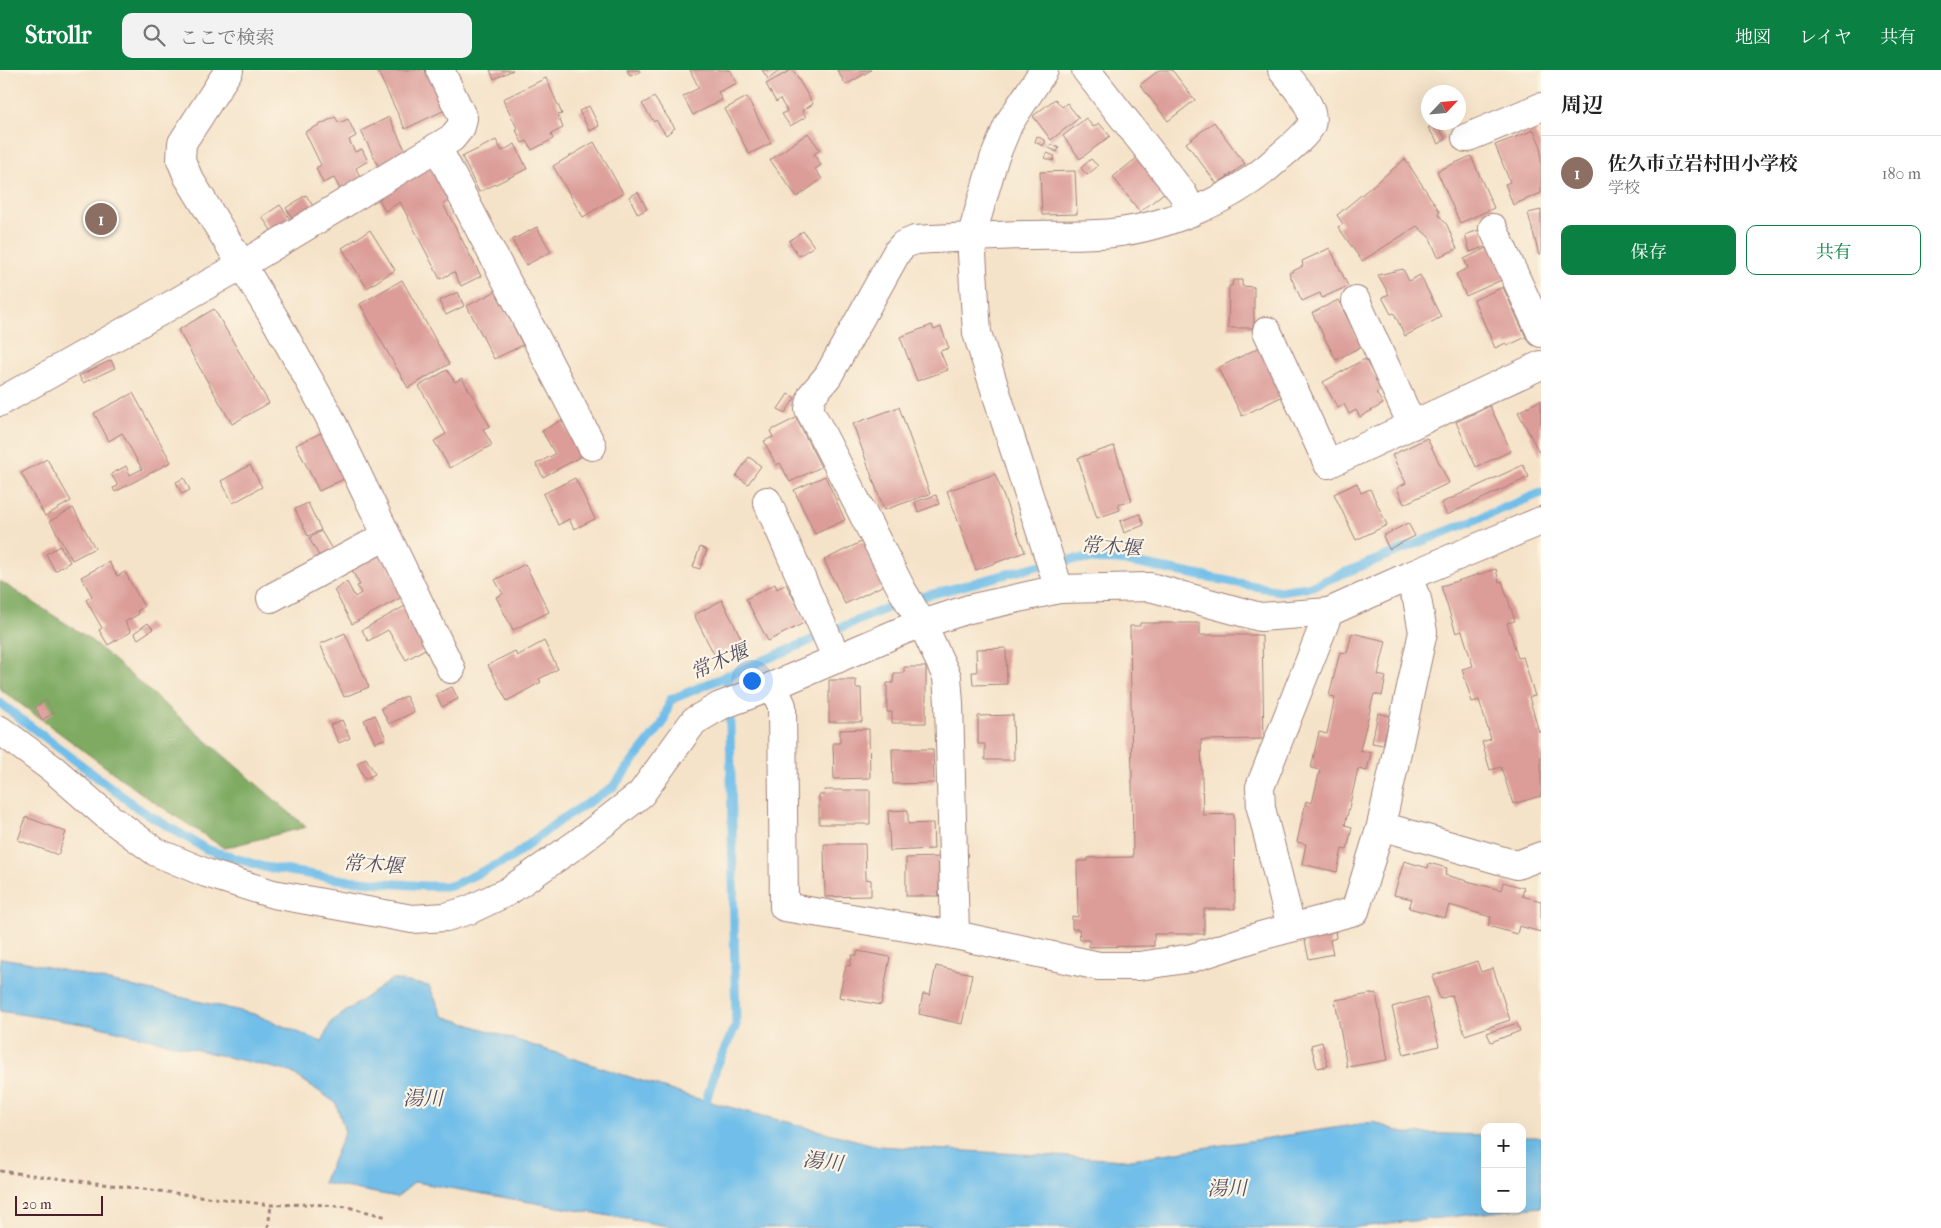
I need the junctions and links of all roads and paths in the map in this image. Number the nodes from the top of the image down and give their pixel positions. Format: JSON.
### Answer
{"nodes":[{"id":1,"x":229,"y":70,"type":"edge"},
{"id":2,"x":440,"y":70,"type":"edge"},
{"id":3,"x":1044,"y":70,"type":"edge"},
{"id":4,"x":1086,"y":70,"type":"edge"},
{"id":5,"x":1282,"y":70,"type":"edge"},
{"id":6,"x":1541,"y":107,"type":"edge"},
{"id":7,"x":1466,"y":138,"type":"dead end"},
{"id":8,"x":438,"y":147,"type":"junction"},
{"id":9,"x":1192,"y":212,"type":"junction"},
{"id":10,"x":1493,"y":228,"type":"dead end"},
{"id":11,"x":971,"y":238,"type":"junction"},
{"id":12,"x":242,"y":265,"type":"junction"},
{"id":13,"x":1356,"y":301,"type":"dead end"},
{"id":14,"x":1267,"y":331,"type":"dead end"},
{"id":15,"x":1541,"y":333,"type":"edge"},
{"id":16,"x":1541,"y":365,"type":"edge"},
{"id":17,"x":0,"y":402,"type":"edge"},
{"id":18,"x":1412,"y":425,"type":"junction"},
{"id":19,"x":592,"y":446,"type":"dead end"},
{"id":20,"x":767,"y":501,"type":"dead end"},
{"id":21,"x":1541,"y":521,"type":"edge"},
{"id":22,"x":386,"y":536,"type":"junction"},
{"id":23,"x":1407,"y":577,"type":"junction"},
{"id":24,"x":1057,"y":582,"type":"junction"},
{"id":25,"x":271,"y":598,"type":"dead end"},
{"id":26,"x":1329,"y":612,"type":"junction"},
{"id":27,"x":919,"y":619,"type":"junction"},
{"id":28,"x":830,"y":644,"type":"junction"},
{"id":29,"x":451,"y":669,"type":"dead end"},
{"id":30,"x":773,"y":686,"type":"junction"},
{"id":31,"x":0,"y":730,"type":"edge"},
{"id":32,"x":1380,"y":826,"type":"junction"},
{"id":33,"x":1541,"y":856,"type":"edge"},
{"id":34,"x":1291,"y":928,"type":"junction"},
{"id":35,"x":955,"y":935,"type":"junction"},
{"id":36,"x":0,"y":1171,"type":"edge"},
{"id":37,"x":271,"y":1206,"type":"junction"},
{"id":38,"x":387,"y":1217,"type":"dead end"},
{"id":39,"x":268,"y":1228,"type":"edge"}],
"edges":[{"from":1,"to":12,"type":"street"},
{"from":2,"to":8,"type":"street"},
{"from":3,"to":11,"type":"street"},
{"from":4,"to":9,"type":"street"},
{"from":5,"to":9,"type":"street"},
{"from":6,"to":7,"type":"street"},
{"from":8,"to":12,"type":"street"},
{"from":8,"to":19,"type":"street"},
{"from":9,"to":11,"type":"street"},
{"from":10,"to":15,"type":"street"},
{"from":11,"to":24,"type":"street"},
{"from":11,"to":27,"type":"street"},
{"from":12,"to":17,"type":"street"},
{"from":12,"to":22,"type":"street"},
{"from":13,"to":18,"type":"street"},
{"from":14,"to":18,"type":"street"},
{"from":16,"to":18,"type":"street"},
{"from":20,"to":28,"type":"street"},
{"from":21,"to":23,"type":"street"},
{"from":22,"to":25,"type":"street"},
{"from":22,"to":29,"type":"street"},
{"from":23,"to":26,"type":"street"},
{"from":23,"to":32,"type":"street"},
{"from":24,"to":26,"type":"street"},
{"from":24,"to":27,"type":"street"},
{"from":26,"to":34,"type":"street"},
{"from":27,"to":28,"type":"street"},
{"from":27,"to":35,"type":"street"},
{"from":28,"to":30,"type":"street"},
{"from":30,"to":31,"type":"street"},
{"from":30,"to":35,"type":"street"},
{"from":32,"to":33,"type":"street"},
{"from":32,"to":34,"type":"street"},
{"from":34,"to":35,"type":"street"},
{"from":36,"to":37,"type":"path"},
{"from":37,"to":38,"type":"path"},
{"from":37,"to":39,"type":"path"}]}
